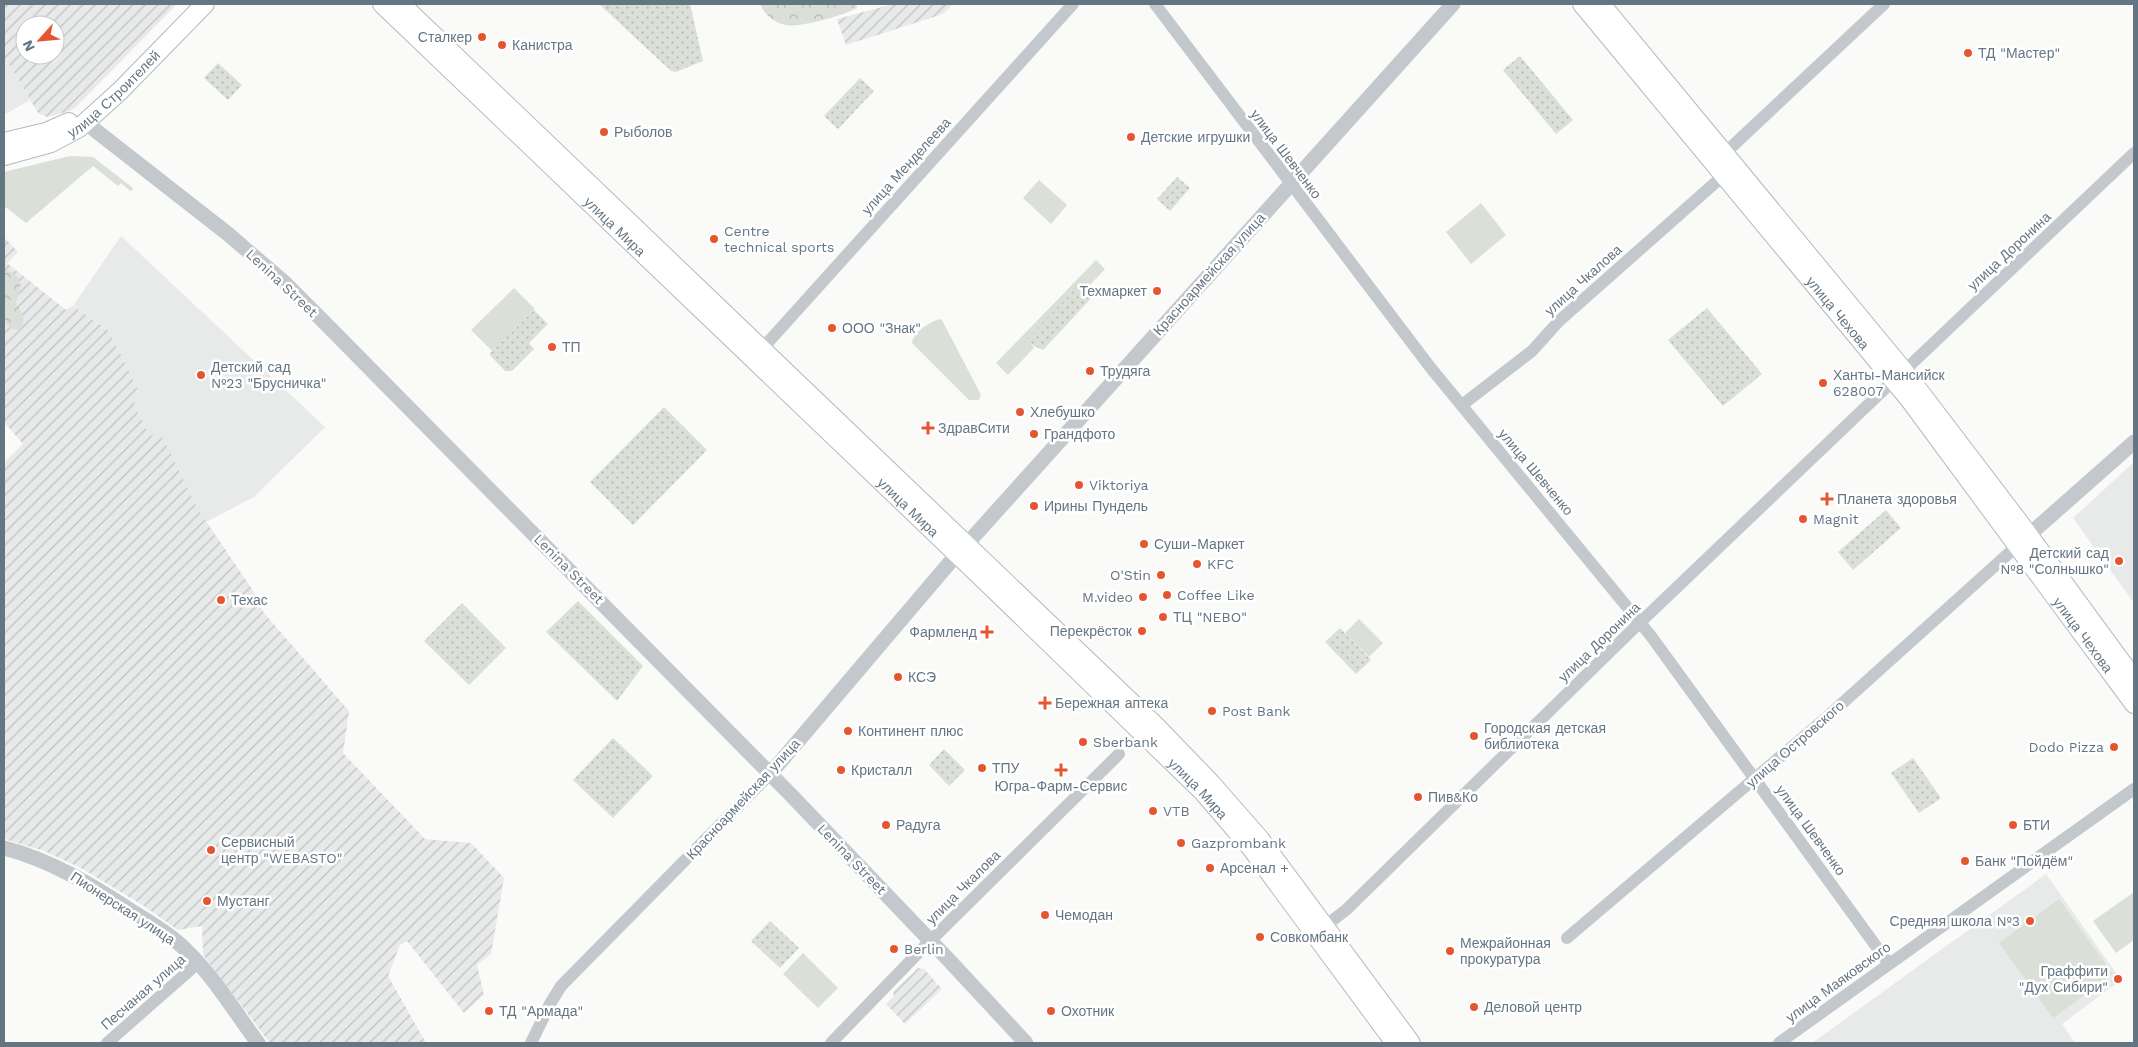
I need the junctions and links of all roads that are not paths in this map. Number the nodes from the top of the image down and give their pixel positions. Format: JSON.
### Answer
{"nodes":[{"id":1,"x":192,"y":4,"type":"edge"},
{"id":2,"x":205,"y":4,"type":"edge"},
{"id":3,"x":382,"y":4,"type":"edge"},
{"id":4,"x":401,"y":4,"type":"edge"},
{"id":5,"x":1073,"y":4,"type":"edge"},
{"id":6,"x":1154,"y":4,"type":"edge"},
{"id":7,"x":1453,"y":4,"type":"edge"},
{"id":8,"x":1582,"y":4,"type":"edge"},
{"id":9,"x":1601,"y":4,"type":"edge"},
{"id":10,"x":1884,"y":4,"type":"edge"},
{"id":11,"x":82,"y":119,"type":"junction"},
{"id":12,"x":4,"y":142,"type":"edge"},
{"id":13,"x":1725,"y":153,"type":"junction"},
{"id":14,"x":2134,"y":153,"type":"edge"},
{"id":15,"x":4,"y":156,"type":"edge"},
{"id":16,"x":1724,"y":175,"type":"junction"},
{"id":17,"x":580,"y":184,"type":"junction"},
{"id":18,"x":1291,"y":185,"type":"junction"},
{"id":19,"x":758,"y":354,"type":"junction"},
{"id":20,"x":1899,"y":375,"type":"junction"},
{"id":21,"x":1462,"y":406,"type":"junction"},
{"id":22,"x":2134,"y":442,"type":"edge"},
{"id":23,"x":2024,"y":540,"type":"junction"},
{"id":24,"x":962,"y":550,"type":"junction"},
{"id":25,"x":1640,"y":622,"type":"junction"},
{"id":26,"x":2134,"y":679,"type":"edge"},
{"id":27,"x":2134,"y":704,"type":"edge"},
{"id":28,"x":1118,"y":754,"type":"dead end"},
{"id":29,"x":770,"y":774,"type":"junction"},
{"id":30,"x":1755,"y":779,"type":"junction"},
{"id":31,"x":2134,"y":789,"type":"edge"},
{"id":32,"x":4,"y":848,"type":"edge"},
{"id":33,"x":1319,"y":930,"type":"junction"},
{"id":34,"x":1566,"y":938,"type":"dead end"},
{"id":35,"x":930,"y":941,"type":"junction"},
{"id":36,"x":198,"y":963,"type":"junction"},
{"id":37,"x":1889,"y":964,"type":"junction"},
{"id":38,"x":107,"y":1043,"type":"edge"},
{"id":39,"x":258,"y":1043,"type":"edge"},
{"id":40,"x":531,"y":1043,"type":"edge"},
{"id":41,"x":831,"y":1043,"type":"edge"},
{"id":42,"x":1026,"y":1043,"type":"edge"},
{"id":43,"x":1395,"y":1043,"type":"edge"},
{"id":44,"x":1411,"y":1043,"type":"edge"},
{"id":45,"x":1779,"y":1043,"type":"edge"}],
"edges":[{"from":1,"to":11,"type":"main road","name":"улица Строителей"},
{"from":2,"to":11,"type":"main road","name":"улица Строителей"},
{"from":3,"to":17,"type":"main road","name":"улица Мира"},
{"from":4,"to":17,"type":"main road","name":"улица Мира"},
{"from":5,"to":19,"type":"street","name":"улица Менделеева"},
{"from":6,"to":18,"type":"street","name":"улица Шевченко"},
{"from":7,"to":18,"type":"street","name":"Красноармейская улица"},
{"from":8,"to":16,"type":"main road","name":"улица Чехова"},
{"from":9,"to":13,"type":"main road","name":"улица Чехова"},
{"from":10,"to":13,"type":"street"},
{"from":11,"to":12,"type":"main road","name":"улица Строителей"},
{"from":11,"to":15,"type":"main road","name":"улица Строителей"},
{"from":11,"to":29,"type":"street","name":"Lenina Street"},
{"from":13,"to":16,"type":"main road"},
{"from":13,"to":20,"type":"main road","name":"улица Чехова"},
{"from":14,"to":20,"type":"street","name":"улица Доронина"},
{"from":16,"to":20,"type":"main road","name":"улица Чехова"},
{"from":16,"to":21,"type":"street","name":"улица Чкалова"},
{"from":17,"to":19,"type":"main road","name":"улица Мира"},
{"from":18,"to":21,"type":"street","name":"улица Шевченко"},
{"from":18,"to":24,"type":"street","name":"Красноармейская улица"},
{"from":19,"to":24,"type":"main road","name":"улица Мира"},
{"from":20,"to":23,"type":"main road","name":"улица Чехова"},
{"from":20,"to":25,"type":"street","name":"улица Доронина"},
{"from":21,"to":25,"type":"street","name":"улица Шевченко"},
{"from":22,"to":23,"type":"street","name":"улица Островского"},
{"from":23,"to":26,"type":"main road","name":"улица Чехова"},
{"from":23,"to":27,"type":"main road","name":"улица Чехова"},
{"from":23,"to":30,"type":"street","name":"улица Островского"},
{"from":24,"to":29,"type":"street","name":"Красноармейская улица"},
{"from":24,"to":33,"type":"main road","name":"улица Мира"},
{"from":25,"to":30,"type":"street","name":"улица Шевченко"},
{"from":25,"to":33,"type":"street","name":"улица Доронина"},
{"from":28,"to":35,"type":"street","name":"улица Чкалова"},
{"from":29,"to":35,"type":"street","name":"Lenina Street"},
{"from":29,"to":40,"type":"street","name":"Красноармейская улица"},
{"from":30,"to":34,"type":"street","name":"улица Островского"},
{"from":30,"to":37,"type":"street","name":"улица Шевченко"},
{"from":31,"to":37,"type":"street","name":"улица Маяковского"},
{"from":32,"to":36,"type":"street","name":"Пионерская улица"},
{"from":33,"to":43,"type":"main road","name":"улица Мира"},
{"from":33,"to":44,"type":"main road","name":"улица Мира"},
{"from":35,"to":41,"type":"street","name":"улица Чкалова"},
{"from":35,"to":42,"type":"street","name":"Lenina Street"},
{"from":36,"to":38,"type":"street","name":"Песчаная улица"},
{"from":36,"to":39,"type":"street","name":"Пионерская улица"},
{"from":37,"to":45,"type":"street","name":"улица Маяковского"}]}
